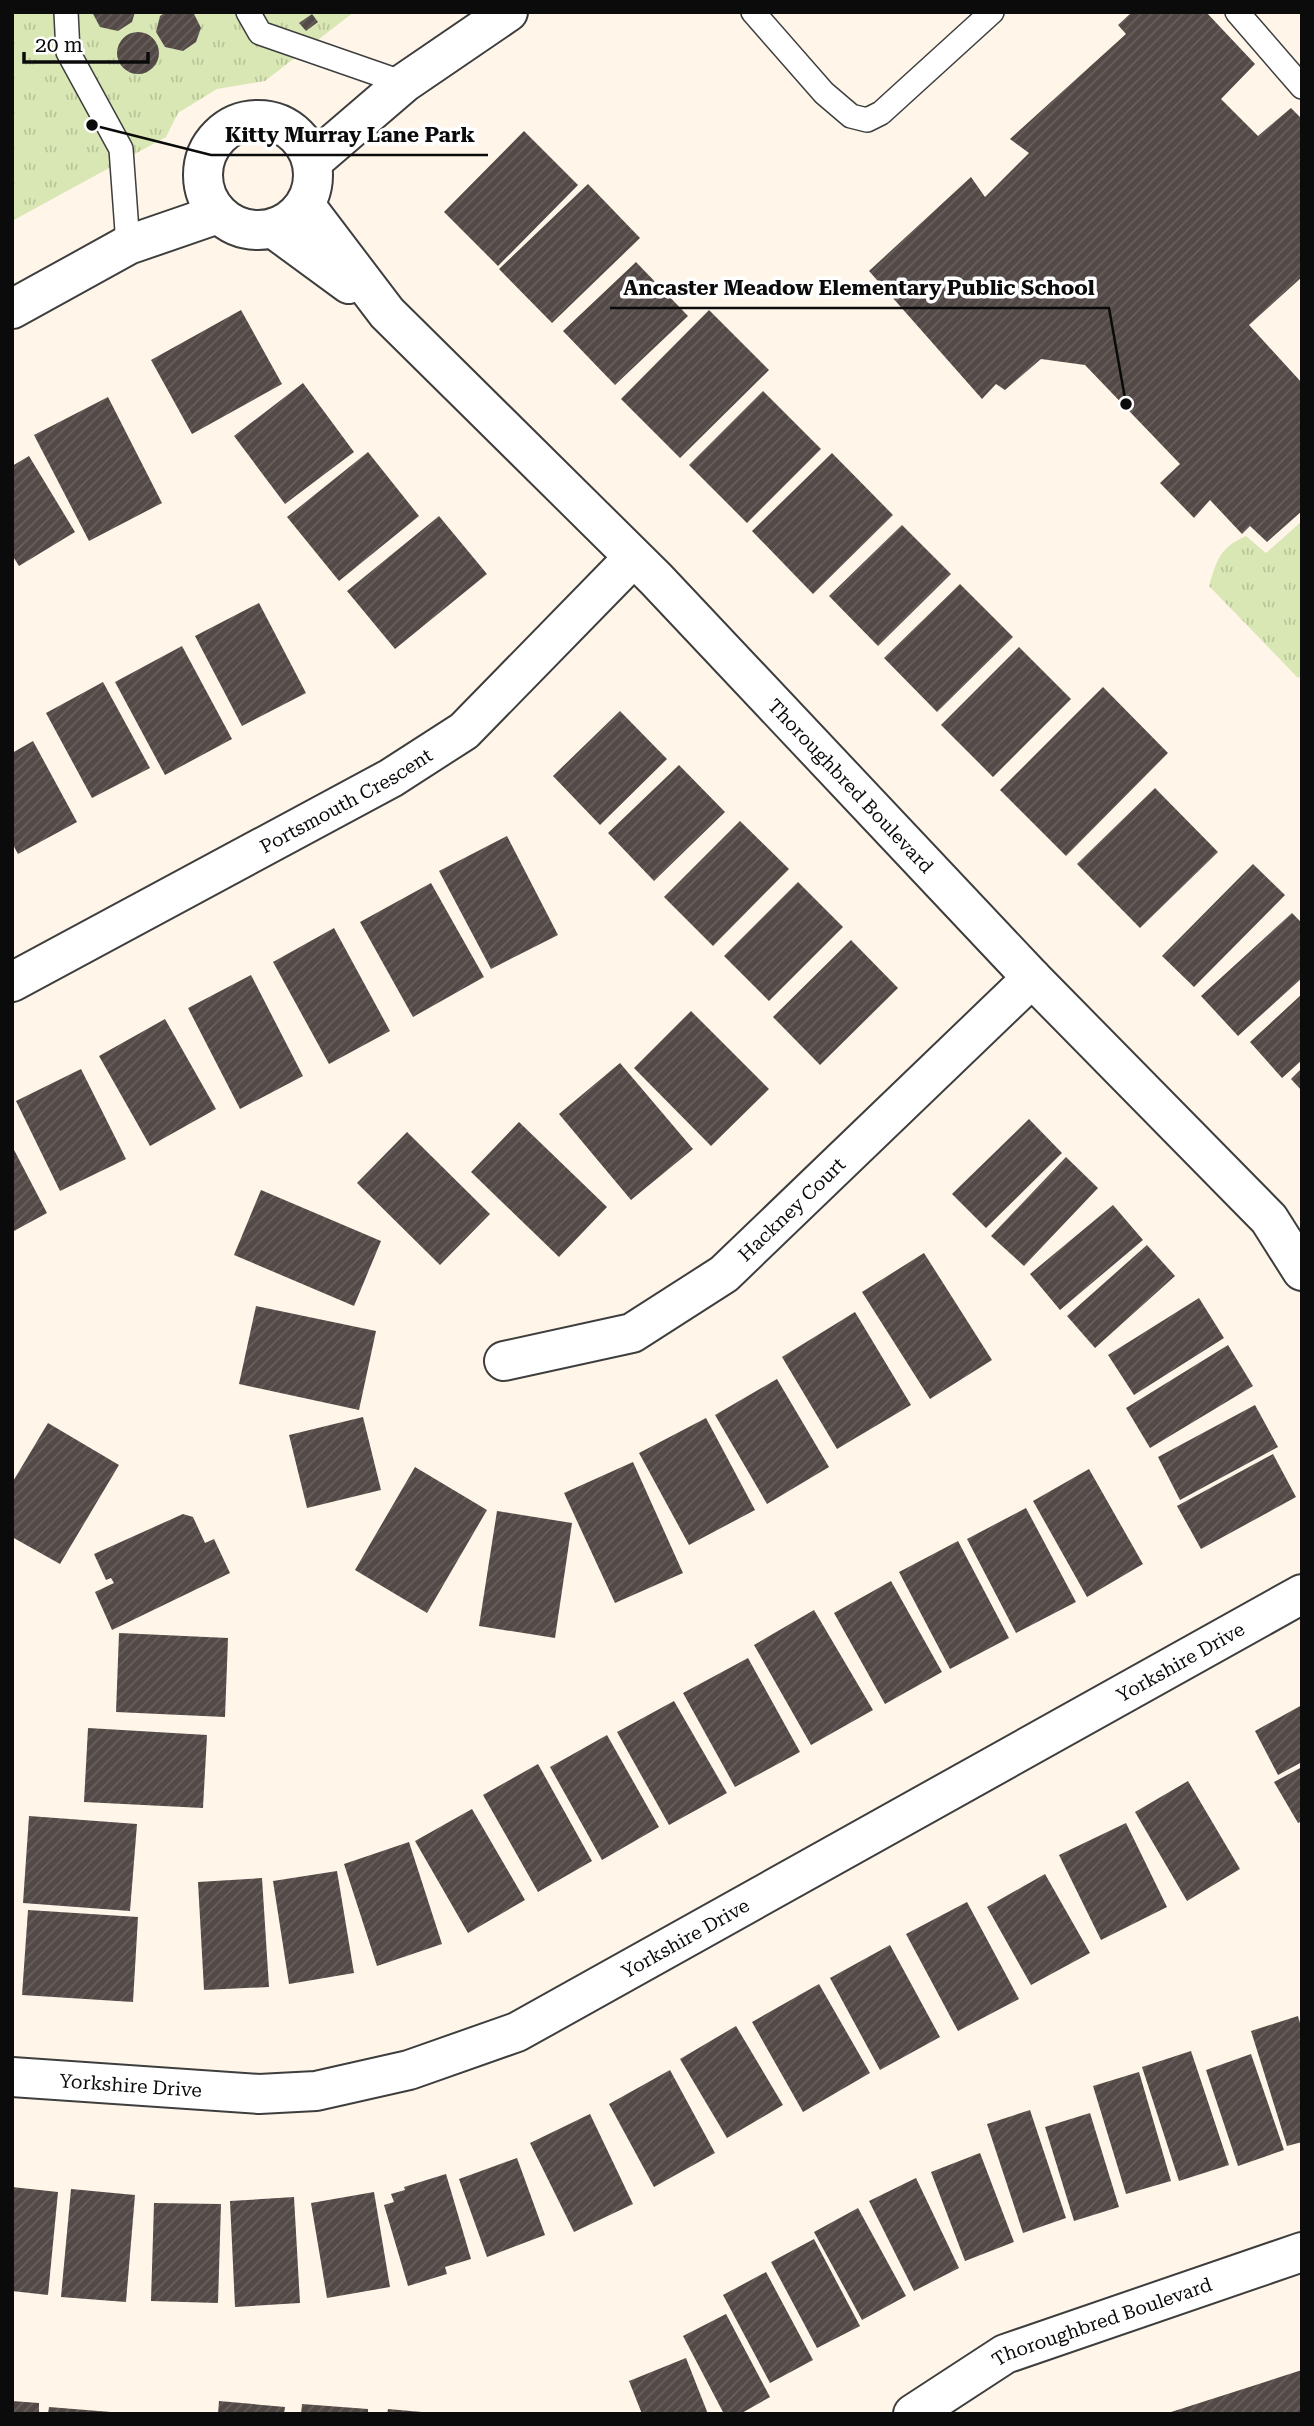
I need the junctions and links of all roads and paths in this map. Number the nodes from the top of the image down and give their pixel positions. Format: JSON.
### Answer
{"nodes":[{"id":1,"x":66,"y":12,"type":"edge"},
{"id":2,"x":248,"y":12,"type":"edge"},
{"id":3,"x":508,"y":12,"type":"edge"},
{"id":4,"x":753,"y":12,"type":"edge"},
{"id":5,"x":992,"y":12,"type":"edge"},
{"id":6,"x":1237,"y":12,"type":"edge"},
{"id":7,"x":404,"y":83,"type":"junction"},
{"id":8,"x":1302,"y":87,"type":"edge"},
{"id":9,"x":290,"y":130,"type":"junction"},
{"id":10,"x":312,"y":162,"type":"junction"},
{"id":11,"x":202,"y":175,"type":"junction"},
{"id":12,"x":304,"y":205,"type":"junction"},
{"id":13,"x":218,"y":214,"type":"junction"},
{"id":14,"x":274,"y":229,"type":"junction"},
{"id":15,"x":128,"y":245,"type":"junction"},
{"id":16,"x":12,"y":309,"type":"edge"},
{"id":17,"x":387,"y":313,"type":"junction"},
{"id":18,"x":633,"y":558,"type":"junction"},
{"id":19,"x":1032,"y":978,"type":"junction"},
{"id":20,"x":12,"y":982,"type":"edge"},
{"id":21,"x":1302,"y":1271,"type":"edge"},
{"id":22,"x":504,"y":1361,"type":"dead end"},
{"id":23,"x":1302,"y":1594,"type":"edge"},
{"id":24,"x":12,"y":2077,"type":"edge"},
{"id":25,"x":1302,"y":2252,"type":"edge"},
{"id":26,"x":913,"y":2414,"type":"edge"}],
"edges":[{"from":1,"to":15,"type":"lane"},
{"from":2,"to":7,"type":"lane"},
{"from":3,"to":7,"type":"street"},
{"from":4,"to":5,"type":"lane"},
{"from":6,"to":8,"type":"lane"},
{"from":7,"to":9,"type":"street"},
{"from":7,"to":10,"type":"street"},
{"from":9,"to":10,"type":"street"},
{"from":9,"to":11,"type":"street"},
{"from":10,"to":12,"type":"street"},
{"from":11,"to":13,"type":"street"},
{"from":11,"to":15,"type":"street"},
{"from":12,"to":14,"type":"street"},
{"from":12,"to":17,"type":"street","name":"Thoroughbred Boulevard"},
{"from":13,"to":14,"type":"street"},
{"from":13,"to":15,"type":"street"},
{"from":14,"to":17,"type":"street","name":"Thoroughbred Boulevard"},
{"from":15,"to":16,"type":"street"},
{"from":17,"to":18,"type":"street","name":"Thoroughbred Boulevard"},
{"from":18,"to":19,"type":"street","name":"Thoroughbred Boulevard"},
{"from":18,"to":20,"type":"street","name":"Portsmouth Crescent"},
{"from":19,"to":21,"type":"street","name":"Thoroughbred Boulevard"},
{"from":19,"to":22,"type":"street","name":"Hackney Court"},
{"from":23,"to":24,"type":"street","name":"Yorkshire Drive"},
{"from":25,"to":26,"type":"street","name":"Thoroughbred Boulevard"}]}
